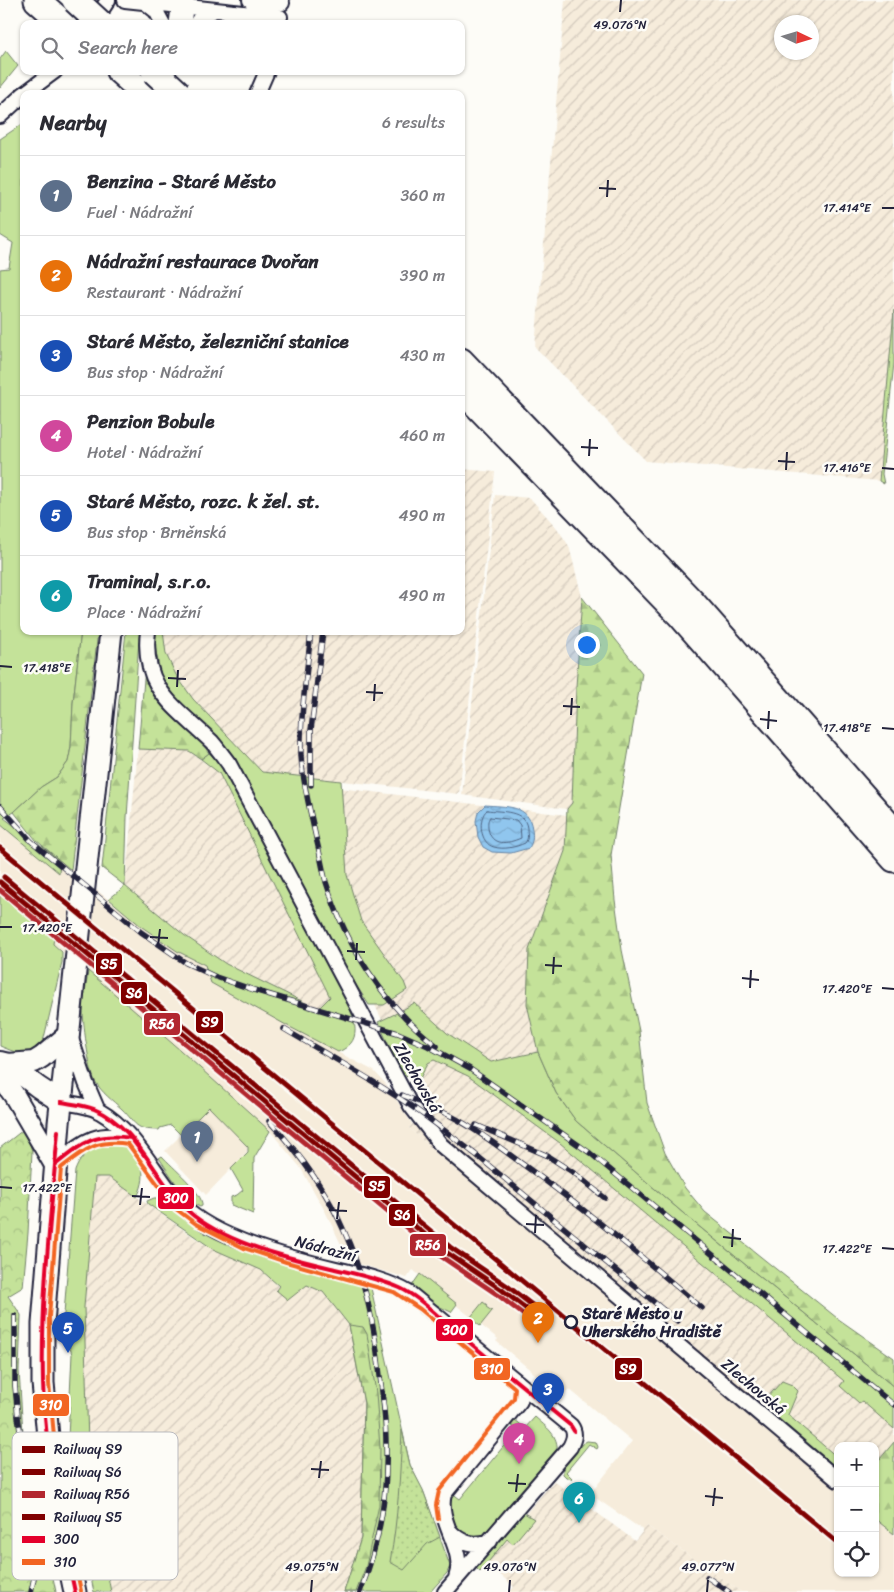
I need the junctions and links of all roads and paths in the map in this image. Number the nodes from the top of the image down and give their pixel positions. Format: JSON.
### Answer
{"nodes":[{"id":1,"x":75,"y":0,"type":"edge"},
{"id":2,"x":108,"y":0,"type":"edge"},
{"id":3,"x":125,"y":0,"type":"edge"},
{"id":4,"x":250,"y":0,"type":"edge"},
{"id":5,"x":282,"y":2,"type":"edge"},
{"id":6,"x":146,"y":3,"type":"junction"},
{"id":7,"x":182,"y":10,"type":"edge"},
{"id":8,"x":213,"y":10,"type":"junction"},
{"id":9,"x":96,"y":20,"type":"edge"},
{"id":10,"x":97,"y":20,"type":"edge"},
{"id":11,"x":161,"y":20,"type":"edge"},
{"id":12,"x":198,"y":20,"type":"edge"},
{"id":13,"x":273,"y":20,"type":"edge"},
{"id":14,"x":279,"y":20,"type":"edge"},
{"id":15,"x":50,"y":75,"type":"edge"},
{"id":16,"x":124,"y":75,"type":"edge"},
{"id":17,"x":158,"y":75,"type":"edge"},
{"id":18,"x":174,"y":75,"type":"edge"},
{"id":19,"x":265,"y":75,"type":"edge"},
{"id":20,"x":29,"y":90,"type":"edge"},
{"id":21,"x":140,"y":90,"type":"edge"},
{"id":22,"x":173,"y":90,"type":"edge"},
{"id":23,"x":175,"y":90,"type":"edge"},
{"id":24,"x":259,"y":90,"type":"edge"},
{"id":25,"x":20,"y":98,"type":"edge"},
{"id":26,"x":0,"y":116,"type":"edge"},
{"id":27,"x":465,"y":365,"type":"edge"},
{"id":28,"x":465,"y":393,"type":"edge"},
{"id":29,"x":111,"y":635,"type":"edge"},
{"id":30,"x":147,"y":635,"type":"edge"},
{"id":31,"x":894,"y":832,"type":"edge"},
{"id":32,"x":894,"y":859,"type":"edge"},
{"id":33,"x":69,"y":1034,"type":"junction"},
{"id":34,"x":3,"y":1067,"type":"edge"},
{"id":35,"x":14,"y":1095,"type":"junction"},
{"id":36,"x":61,"y":1102,"type":"junction"},
{"id":37,"x":98,"y":1111,"type":"junction"},
{"id":38,"x":131,"y":1138,"type":"junction"},
{"id":39,"x":55,"y":1165,"type":"junction"},
{"id":40,"x":521,"y":1385,"type":"junction"},
{"id":41,"x":48,"y":1432,"type":"edge"},
{"id":42,"x":834,"y":1477,"type":"edge"},
{"id":43,"x":449,"y":1529,"type":"junction"},
{"id":44,"x":490,"y":1541,"type":"junction"},
{"id":45,"x":456,"y":1579,"type":"junction"},
{"id":46,"x":445,"y":1592,"type":"edge"}],
"edges":[{"from":1,"to":10,"type":"highway","bridge":true},
{"from":2,"to":9,"type":"street"},
{"from":3,"to":6,"type":"street"},
{"from":4,"to":5,"type":"street"},
{"from":5,"to":14,"type":"street"},
{"from":6,"to":7,"type":"street"},
{"from":6,"to":11,"type":"street"},
{"from":7,"to":8,"type":"street"},
{"from":8,"to":12,"type":"street"},
{"from":8,"to":13,"type":"street"},
{"from":15,"to":20,"type":"street"},
{"from":16,"to":21,"type":"highway"},
{"from":17,"to":23,"type":"highway","bridge":true},
{"from":18,"to":22,"type":"main road"},
{"from":19,"to":24,"type":"street"},
{"from":25,"to":26,"type":"street"},
{"from":27,"to":31,"type":"highway"},
{"from":28,"to":32,"type":"highway"},
{"from":29,"to":33,"type":"main road"},
{"from":30,"to":42,"type":"street","name":"Zlechovská"},
{"from":33,"to":34,"type":"main road"},
{"from":33,"to":36,"type":"main road"},
{"from":33,"to":37,"type":"street"},
{"from":34,"to":35,"type":"main road"},
{"from":34,"to":36,"type":"main road"},
{"from":35,"to":36,"type":"main road"},
{"from":35,"to":39,"type":"main road"},
{"from":36,"to":37,"type":"street","name":"Nádražní"},
{"from":36,"to":39,"type":"main road"},
{"from":37,"to":38,"type":"street","name":"Nádražní"},
{"from":38,"to":39,"type":"street"},
{"from":38,"to":40,"type":"street","name":"Nádražní"},
{"from":39,"to":41,"type":"main road"},
{"from":40,"to":43,"type":"street"},
{"from":40,"to":44,"type":"street","name":"Nádražní"},
{"from":43,"to":44,"type":"street"},
{"from":43,"to":45,"type":"street"},
{"from":44,"to":45,"type":"street","name":"Nádražní"},
{"from":45,"to":46,"type":"street","name":"Nádražní"}]}
